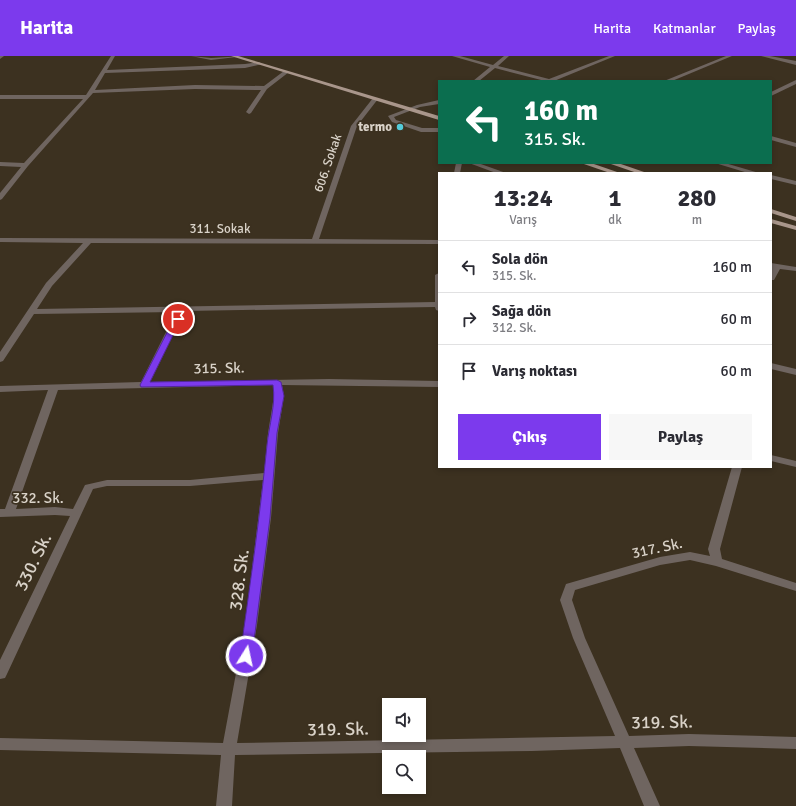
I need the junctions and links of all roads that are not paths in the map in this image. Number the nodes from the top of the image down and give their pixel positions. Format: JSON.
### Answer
{"nodes":[{"id":1,"x":113,"y":56,"type":"edge"},
{"id":2,"x":193,"y":56,"type":"edge"},
{"id":3,"x":237,"y":56,"type":"edge"},
{"id":4,"x":252,"y":56,"type":"edge"},
{"id":5,"x":454,"y":56,"type":"edge"},
{"id":6,"x":507,"y":56,"type":"edge"},
{"id":7,"x":613,"y":56,"type":"edge"},
{"id":8,"x":730,"y":56,"type":"edge"},
{"id":9,"x":763,"y":56,"type":"edge"},
{"id":10,"x":796,"y":63,"type":"edge"},
{"id":11,"x":259,"y":64,"type":"junction"},
{"id":12,"x":494,"y":67,"type":"junction"},
{"id":13,"x":103,"y":72,"type":"junction"},
{"id":14,"x":286,"y":72,"type":"junction"},
{"id":15,"x":477,"y":80,"type":"edge"},
{"id":16,"x":546,"y":80,"type":"edge"},
{"id":17,"x":553,"y":80,"type":"edge"},
{"id":18,"x":670,"y":80,"type":"edge"},
{"id":19,"x":796,"y":82,"type":"edge"},
{"id":20,"x":785,"y":87,"type":"junction"},
{"id":21,"x":265,"y":88,"type":"junction"},
{"id":22,"x":796,"y":90,"type":"edge"},
{"id":23,"x":89,"y":94,"type":"junction"},
{"id":24,"x":772,"y":94,"type":"edge"},
{"id":25,"x":1,"y":97,"type":"edge"},
{"id":26,"x":375,"y":99,"type":"junction"},
{"id":27,"x":438,"y":102,"type":"edge"},
{"id":28,"x":419,"y":106,"type":"junction"},
{"id":29,"x":409,"y":109,"type":"junction"},
{"id":30,"x":249,"y":112,"type":"dead end"},
{"id":31,"x":438,"y":112,"type":"edge"},
{"id":32,"x":438,"y":118,"type":"edge"},
{"id":33,"x":438,"y":130,"type":"edge"},
{"id":34,"x":772,"y":138,"type":"edge"},
{"id":35,"x":796,"y":145,"type":"edge"},
{"id":36,"x":0,"y":164,"type":"edge"},
{"id":37,"x":475,"y":164,"type":"edge"},
{"id":38,"x":587,"y":164,"type":"edge"},
{"id":39,"x":613,"y":164,"type":"edge"},
{"id":40,"x":722,"y":164,"type":"edge"},
{"id":41,"x":26,"y":165,"type":"junction"},
{"id":42,"x":500,"y":172,"type":"edge"},
{"id":43,"x":614,"y":172,"type":"edge"},
{"id":44,"x":641,"y":172,"type":"edge"},
{"id":45,"x":752,"y":172,"type":"edge"},
{"id":46,"x":772,"y":177,"type":"edge"},
{"id":47,"x":796,"y":183,"type":"edge"},
{"id":48,"x":0,"y":198,"type":"edge"},
{"id":49,"x":772,"y":211,"type":"edge"},
{"id":50,"x":796,"y":219,"type":"edge"},
{"id":51,"x":772,"y":221,"type":"edge"},
{"id":52,"x":796,"y":228,"type":"edge"},
{"id":53,"x":0,"y":240,"type":"edge"},
{"id":54,"x":88,"y":241,"type":"junction"},
{"id":55,"x":315,"y":241,"type":"junction"},
{"id":56,"x":438,"y":242,"type":"edge"},
{"id":57,"x":774,"y":265,"type":"edge"},
{"id":58,"x":796,"y":269,"type":"edge"},
{"id":59,"x":438,"y":304,"type":"edge"},
{"id":60,"x":182,"y":309,"type":"junction"},
{"id":61,"x":31,"y":312,"type":"junction"},
{"id":62,"x":0,"y":359,"type":"edge"},
{"id":63,"x":772,"y":366,"type":"edge"},
{"id":64,"x":796,"y":372,"type":"edge"},
{"id":65,"x":277,"y":382,"type":"junction"},
{"id":66,"x":438,"y":384,"type":"edge"},
{"id":67,"x":144,"y":385,"type":"junction"},
{"id":68,"x":54,"y":387,"type":"junction"},
{"id":69,"x":0,"y":389,"type":"edge"},
{"id":70,"x":772,"y":458,"type":"edge"},
{"id":71,"x":796,"y":464,"type":"edge"},
{"id":72,"x":737,"y":468,"type":"edge"},
{"id":73,"x":269,"y":476,"type":"junction"},
{"id":74,"x":5,"y":513,"type":"edge"},
{"id":75,"x":77,"y":513,"type":"junction"},
{"id":76,"x":717,"y":562,"type":"junction"},
{"id":77,"x":796,"y":587,"type":"edge"},
{"id":78,"x":0,"y":674,"type":"edge"},
{"id":79,"x":624,"y":742,"type":"junction"},
{"id":80,"x":796,"y":743,"type":"edge"},
{"id":81,"x":0,"y":744,"type":"edge"},
{"id":82,"x":229,"y":750,"type":"junction"},
{"id":83,"x":224,"y":806,"type":"edge"},
{"id":84,"x":652,"y":806,"type":"edge"}],
"edges":[{"from":1,"to":13,"type":"street"},
{"from":2,"to":3,"type":"street"},
{"from":3,"to":11,"type":"main road"},
{"from":4,"to":28,"type":"main road"},
{"from":5,"to":12,"type":"street"},
{"from":6,"to":12,"type":"street"},
{"from":7,"to":17,"type":"street"},
{"from":8,"to":18,"type":"street"},
{"from":9,"to":10,"type":"street"},
{"from":11,"to":13,"type":"street"},
{"from":11,"to":14,"type":"main road"},
{"from":12,"to":15,"type":"street"},
{"from":12,"to":16,"type":"street"},
{"from":13,"to":23,"type":"street"},
{"from":14,"to":21,"type":"street"},
{"from":14,"to":26,"type":"main road"},
{"from":19,"to":20,"type":"street"},
{"from":20,"to":22,"type":"street"},
{"from":20,"to":24,"type":"street"},
{"from":21,"to":23,"type":"street"},
{"from":21,"to":30,"type":"street"},
{"from":23,"to":25,"type":"street"},
{"from":23,"to":41,"type":"street"},
{"from":26,"to":29,"type":"main road"},
{"from":26,"to":55,"type":"street","name":"606. Sokak"},
{"from":27,"to":28,"type":"street"},
{"from":28,"to":29,"type":"street"},
{"from":28,"to":31,"type":"main road"},
{"from":29,"to":32,"type":"main road"},
{"from":29,"to":33,"type":"street"},
{"from":34,"to":35,"type":"street"},
{"from":36,"to":41,"type":"street"},
{"from":37,"to":42,"type":"street"},
{"from":38,"to":43,"type":"main road"},
{"from":39,"to":44,"type":"main road"},
{"from":40,"to":45,"type":"street"},
{"from":41,"to":48,"type":"street"},
{"from":46,"to":47,"type":"street"},
{"from":49,"to":50,"type":"main road"},
{"from":51,"to":52,"type":"main road"},
{"from":53,"to":54,"type":"street","name":"311. Sokak"},
{"from":54,"to":55,"type":"street","name":"311. Sokak"},
{"from":54,"to":61,"type":"street"},
{"from":55,"to":56,"type":"street","name":"311. Sokak"},
{"from":57,"to":58,"type":"street"},
{"from":59,"to":60,"type":"street"},
{"from":60,"to":61,"type":"street"},
{"from":60,"to":67,"type":"street"},
{"from":61,"to":62,"type":"street"},
{"from":63,"to":64,"type":"street"},
{"from":65,"to":66,"type":"street","name":"315. Sk."},
{"from":65,"to":67,"type":"street","name":"315. Sk."},
{"from":65,"to":73,"type":"street","name":"328. Sk."},
{"from":67,"to":68,"type":"street","name":"315. Sk."},
{"from":68,"to":69,"type":"street","name":"315. Sk."},
{"from":68,"to":74,"type":"street"},
{"from":70,"to":71,"type":"street"},
{"from":72,"to":76,"type":"street"},
{"from":73,"to":75,"type":"street","name":"330. Sk."},
{"from":73,"to":82,"type":"street","name":"328. Sk."},
{"from":74,"to":75,"type":"street","name":"332. Sk."},
{"from":75,"to":78,"type":"street","name":"330. Sk."},
{"from":76,"to":77,"type":"street","name":"317. Sk."},
{"from":76,"to":79,"type":"street","name":"317. Sk."},
{"from":79,"to":80,"type":"street","name":"319. Sk."},
{"from":79,"to":82,"type":"street","name":"319. Sk."},
{"from":79,"to":84,"type":"street"},
{"from":81,"to":82,"type":"street","name":"319. Sk."},
{"from":82,"to":83,"type":"street","name":"328. Sk."}]}
